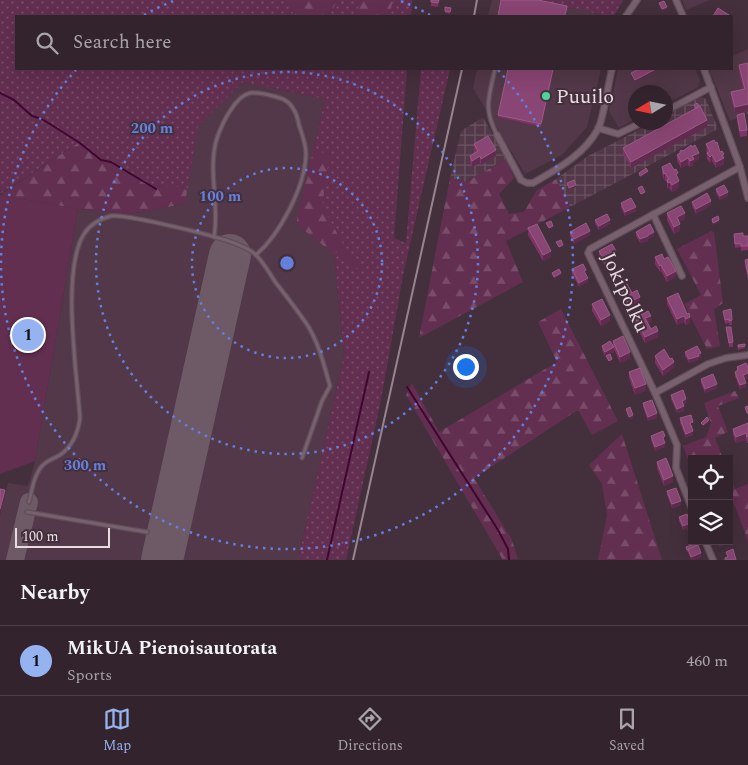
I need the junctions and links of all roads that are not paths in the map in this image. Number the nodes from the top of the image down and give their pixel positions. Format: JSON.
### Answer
{"nodes":[{"id":1,"x":637,"y":0,"type":"edge"},
{"id":2,"x":676,"y":0,"type":"edge"},
{"id":3,"x":627,"y":15,"type":"edge"},
{"id":4,"x":683,"y":15,"type":"edge"},
{"id":5,"x":495,"y":70,"type":"edge"},
{"id":6,"x":612,"y":70,"type":"edge"},
{"id":7,"x":704,"y":70,"type":"edge"},
{"id":8,"x":711,"y":87,"type":"junction"},
{"id":9,"x":673,"y":107,"type":"edge"},
{"id":10,"x":598,"y":128,"type":"junction"},
{"id":11,"x":628,"y":129,"type":"edge"},
{"id":12,"x":497,"y":135,"type":"joint"},
{"id":13,"x":740,"y":166,"type":"junction"},
{"id":14,"x":748,"y":198,"type":"edge"},
{"id":15,"x":653,"y":214,"type":"junction"},
{"id":16,"x":214,"y":236,"type":"junction"},
{"id":17,"x":256,"y":255,"type":"junction"},
{"id":18,"x":682,"y":276,"type":"dead end"},
{"id":19,"x":748,"y":355,"type":"edge"},
{"id":20,"x":655,"y":393,"type":"junction"},
{"id":21,"x":302,"y":458,"type":"dead end"},
{"id":22,"x":688,"y":500,"type":"edge"},
{"id":23,"x":29,"y":502,"type":"dead end"},
{"id":24,"x":27,"y":512,"type":"dead end"},
{"id":25,"x":147,"y":532,"type":"dead end"},
{"id":26,"x":707,"y":545,"type":"edge"},
{"id":27,"x":713,"y":560,"type":"edge"}],
"edges":[{"from":1,"to":3,"type":"street"},
{"from":2,"to":4,"type":"street"},
{"from":5,"to":12,"type":"lane"},
{"from":6,"to":10,"type":"street"},
{"from":7,"to":8,"type":"street"},
{"from":8,"to":9,"type":"street"},
{"from":8,"to":13,"type":"street"},
{"from":10,"to":11,"type":"street"},
{"from":10,"to":12,"type":"street"},
{"from":13,"to":14,"type":"street"},
{"from":13,"to":15,"type":"street","name":"Jokipolku"},
{"from":15,"to":18,"type":"street"},
{"from":15,"to":20,"type":"street","name":"Jokipolku"},
{"from":16,"to":17,"type":"lane"},
{"from":16,"to":17,"type":"lane"},
{"from":16,"to":23,"type":"lane"},
{"from":17,"to":21,"type":"lane"},
{"from":19,"to":20,"type":"street"},
{"from":20,"to":22,"type":"street","name":"Jokipolku"},
{"from":24,"to":25,"type":"lane"},
{"from":26,"to":27,"type":"street"}]}
